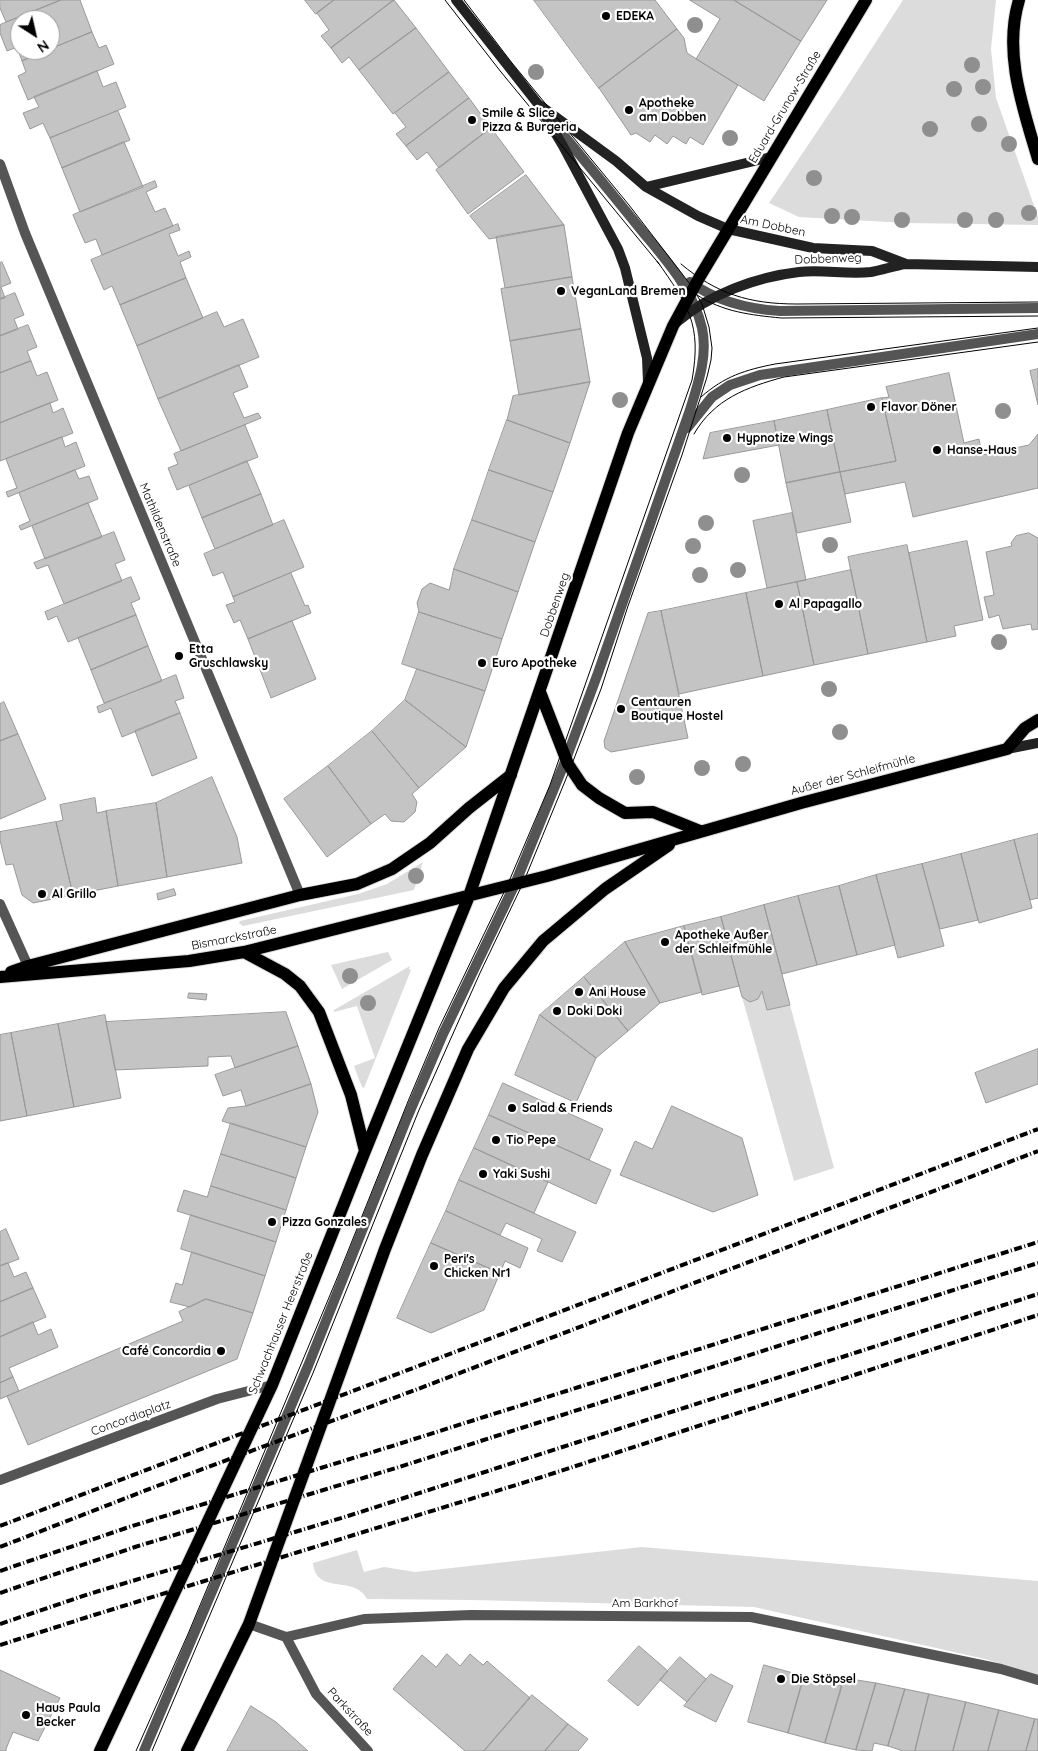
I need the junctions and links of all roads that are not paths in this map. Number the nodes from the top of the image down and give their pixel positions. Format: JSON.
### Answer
{"nodes":[{"id":1,"x":456,"y":0,"type":"edge"},
{"id":2,"x":866,"y":0,"type":"edge"},
{"id":3,"x":1019,"y":0,"type":"edge"},
{"id":4,"x":538,"y":104,"type":"junction"},
{"id":5,"x":771,"y":157,"type":"junction"},
{"id":6,"x":1038,"y":159,"type":"edge"},
{"id":7,"x":0,"y":164,"type":"edge"},
{"id":8,"x":646,"y":187,"type":"junction"},
{"id":9,"x":728,"y":229,"type":"junction"},
{"id":10,"x":906,"y":264,"type":"junction"},
{"id":11,"x":1038,"y":267,"type":"edge"},
{"id":12,"x":692,"y":290,"type":"junction"},
{"id":13,"x":716,"y":296,"type":"junction"},
{"id":14,"x":696,"y":307,"type":"junction"},
{"id":15,"x":1038,"y":308,"type":"edge"},
{"id":16,"x":672,"y":326,"type":"junction"},
{"id":17,"x":1038,"y":334,"type":"edge"},
{"id":18,"x":648,"y":382,"type":"junction"},
{"id":19,"x":674,"y":454,"type":"junction"},
{"id":20,"x":540,"y":692,"type":"junction"},
{"id":21,"x":1038,"y":720,"type":"edge"},
{"id":22,"x":1038,"y":743,"type":"edge"},
{"id":23,"x":1007,"y":749,"type":"junction"},
{"id":24,"x":566,"y":759,"type":"junction"},
{"id":25,"x":511,"y":775,"type":"junction"},
{"id":26,"x":700,"y":831,"type":"junction"},
{"id":27,"x":676,"y":839,"type":"junction"},
{"id":28,"x":514,"y":884,"type":"junction"},
{"id":29,"x":300,"y":895,"type":"junction"},
{"id":30,"x":469,"y":896,"type":"junction"},
{"id":31,"x":0,"y":904,"type":"edge"},
{"id":32,"x":244,"y":952,"type":"junction"},
{"id":33,"x":28,"y":966,"type":"junction"},
{"id":34,"x":0,"y":977,"type":"edge"},
{"id":35,"x":364,"y":1151,"type":"junction"},
{"id":36,"x":272,"y":1385,"type":"junction"},
{"id":37,"x":0,"y":1480,"type":"edge"},
{"id":38,"x":249,"y":1624,"type":"junction"},
{"id":39,"x":286,"y":1637,"type":"junction"},
{"id":40,"x":1038,"y":1680,"type":"edge"},
{"id":41,"x":100,"y":1751,"type":"edge"},
{"id":42,"x":144,"y":1751,"type":"edge"},
{"id":43,"x":187,"y":1751,"type":"edge"},
{"id":44,"x":368,"y":1751,"type":"edge"}],
"edges":[{"from":1,"to":4,"type":"street","name":"Am Dobben"},
{"from":2,"to":5,"type":"main road","name":"Eduard-Grunow-Straße"},
{"from":3,"to":6,"type":"main road"},
{"from":4,"to":8,"type":"street","name":"Am Dobben"},
{"from":4,"to":12,"type":"street"},
{"from":4,"to":18,"type":"street","name":"Am Dobben"},
{"from":5,"to":8,"type":"street"},
{"from":5,"to":9,"type":"main road","name":"Eduard-Grunow-Straße"},
{"from":7,"to":29,"type":"street","name":"Mathildenstraße"},
{"from":8,"to":9,"type":"street","name":"Am Dobben"},
{"from":9,"to":10,"type":"street","name":"Am Dobben"},
{"from":9,"to":12,"type":"main road","name":"Dobbenweg"},
{"from":10,"to":11,"type":"street","name":"Am Dobben"},
{"from":10,"to":13,"type":"street","name":"Dobbenweg"},
{"from":12,"to":13,"type":"street"},
{"from":12,"to":14,"type":"street"},
{"from":12,"to":16,"type":"main road","name":"Dobbenweg"},
{"from":13,"to":14,"type":"street","name":"Dobbenweg"},
{"from":13,"to":15,"type":"street"},
{"from":14,"to":16,"type":"street","name":"Dobbenweg"},
{"from":14,"to":19,"type":"street"},
{"from":16,"to":18,"type":"main road","name":"Dobbenweg"},
{"from":17,"to":19,"type":"street"},
{"from":18,"to":20,"type":"main road","name":"Dobbenweg"},
{"from":19,"to":24,"type":"street"},
{"from":20,"to":24,"type":"main road"},
{"from":20,"to":25,"type":"main road","name":"Dobbenweg"},
{"from":21,"to":23,"type":"main road"},
{"from":22,"to":23,"type":"street","name":"Außer der Schleifmühle"},
{"from":23,"to":26,"type":"main road","name":"Außer der Schleifmühle"},
{"from":24,"to":26,"type":"main road"},
{"from":24,"to":28,"type":"street"},
{"from":25,"to":29,"type":"main road"},
{"from":25,"to":30,"type":"main road","name":"Dobbenweg"},
{"from":26,"to":27,"type":"main road","name":"Außer der Schleifmühle"},
{"from":27,"to":28,"type":"main road","name":"Außer der Schleifmühle"},
{"from":27,"to":38,"type":"main road","name":"Außer der Schleifmühle"},
{"from":28,"to":30,"type":"main road","name":"Außer der Schleifmühle"},
{"from":28,"to":42,"type":"street"},
{"from":29,"to":33,"type":"main road"},
{"from":30,"to":32,"type":"main road","name":"Bismarckstraße"},
{"from":30,"to":35,"type":"main road","name":"Schwachhauser Heerstraße"},
{"from":31,"to":33,"type":"street"},
{"from":32,"to":34,"type":"main road","name":"Bismarckstraße"},
{"from":32,"to":35,"type":"main road"},
{"from":33,"to":34,"type":"main road"},
{"from":35,"to":36,"type":"main road","name":"Schwachhauser Heerstraße"},
{"from":36,"to":37,"type":"street","name":"Concordiaplatz"},
{"from":36,"to":41,"type":"main road","name":"Schwachhauser Heerstraße"},
{"from":38,"to":39,"type":"street"},
{"from":38,"to":43,"type":"main road"},
{"from":39,"to":40,"type":"street","name":"Am Barkhof"},
{"from":39,"to":44,"type":"street","name":"Parkstraße"}]}
